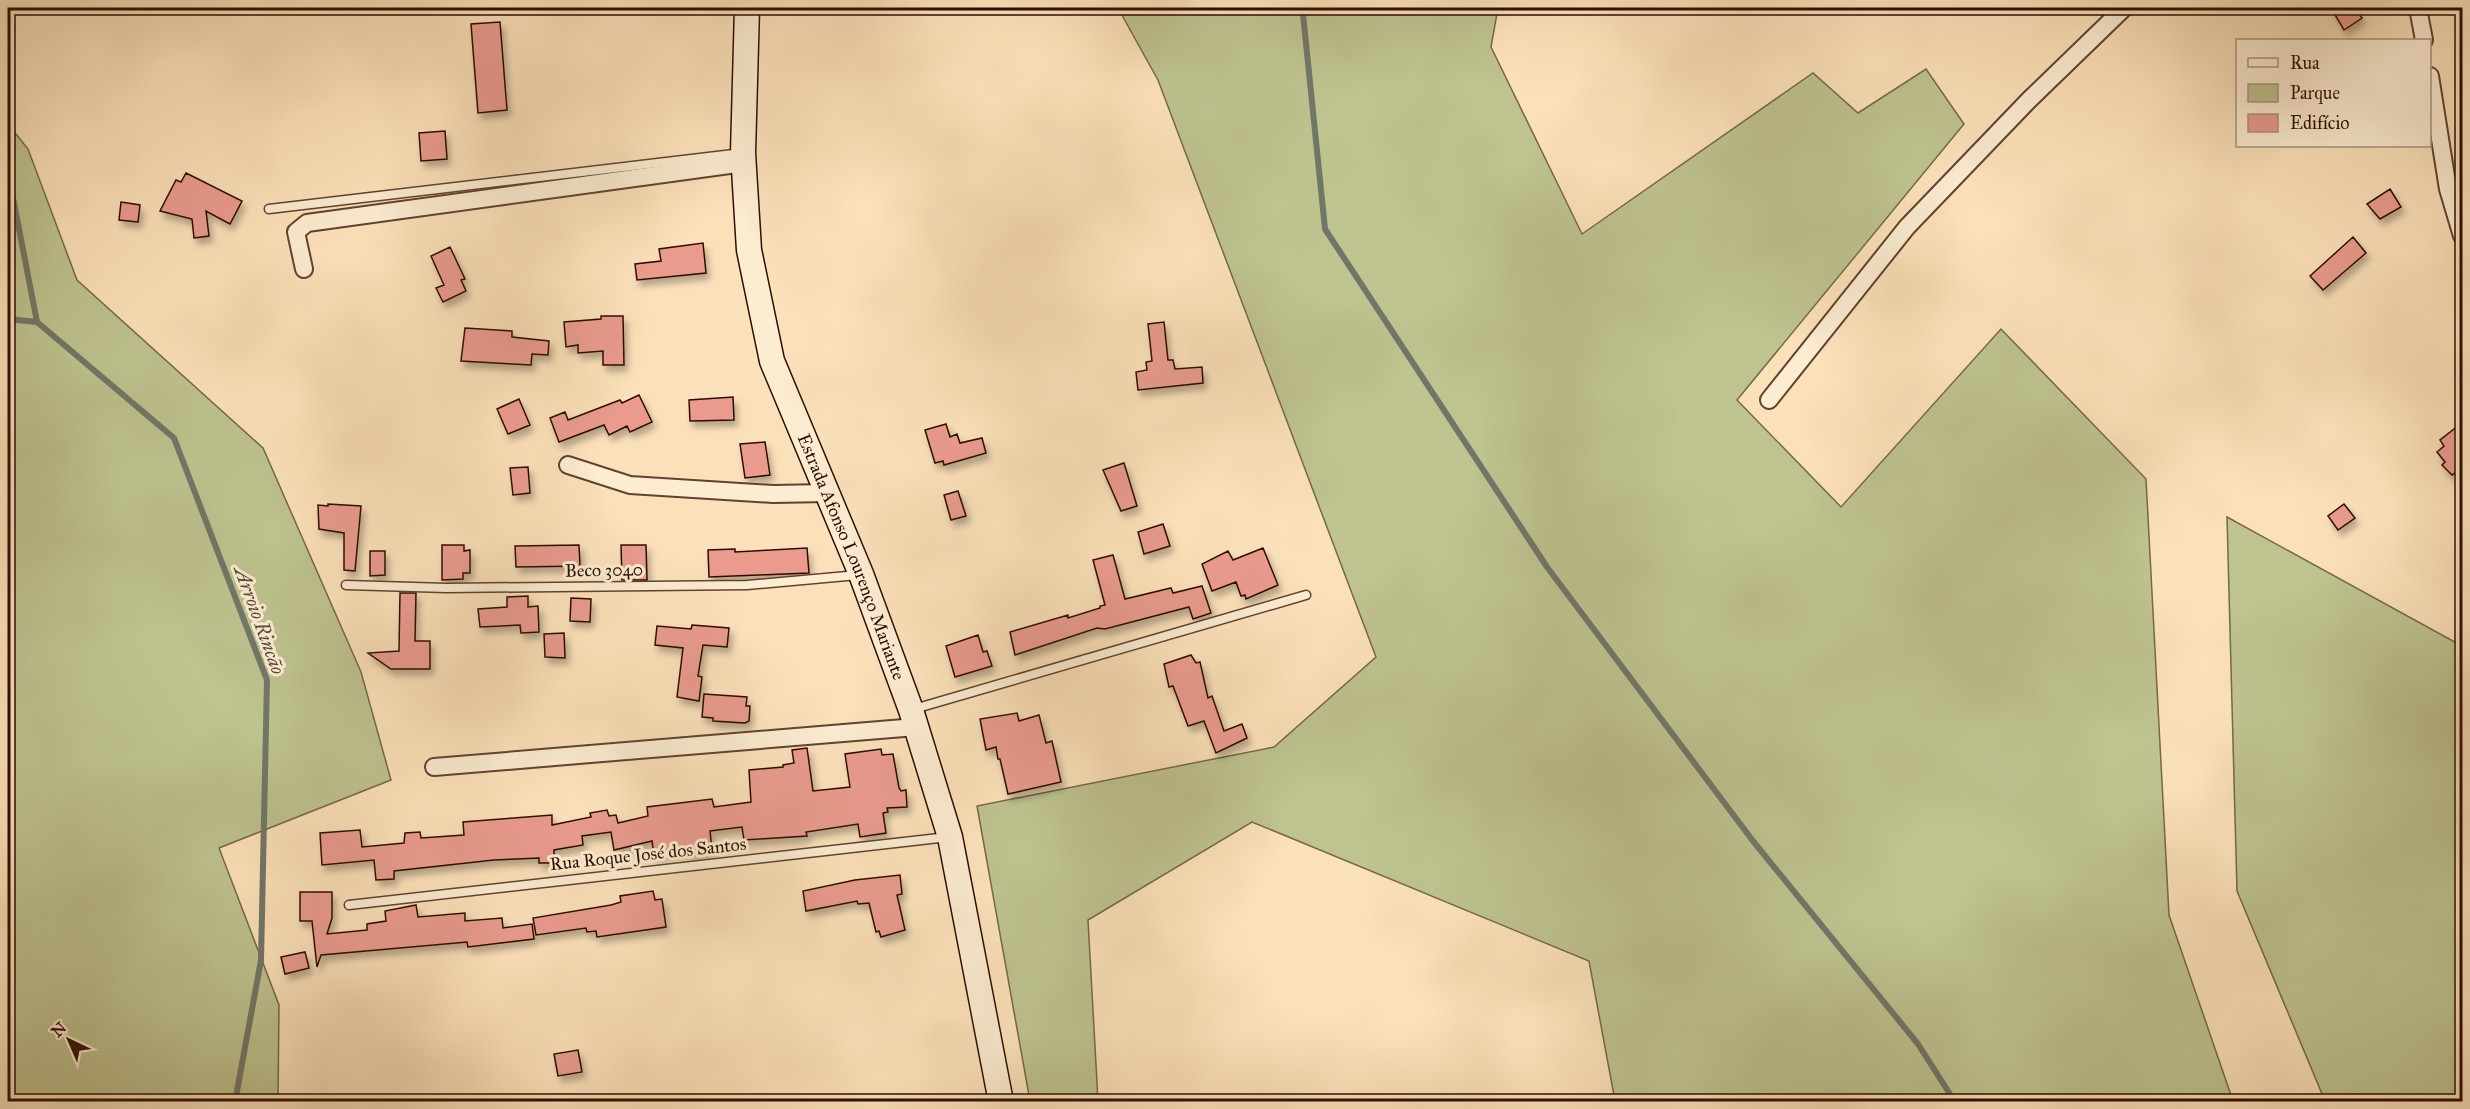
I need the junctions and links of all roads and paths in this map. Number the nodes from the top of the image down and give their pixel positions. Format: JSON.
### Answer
{"nodes":[{"id":1,"x":747,"y":8,"type":"edge"},
{"id":2,"x":2124,"y":8,"type":"edge"},
{"id":3,"x":2418,"y":8,"type":"edge"},
{"id":4,"x":2424,"y":39,"type":"edge"},
{"id":5,"x":2431,"y":82,"type":"edge"},
{"id":6,"x":743,"y":158,"type":"junction"},
{"id":7,"x":269,"y":209,"type":"dead end"},
{"id":8,"x":2463,"y":236,"type":"edge"},
{"id":9,"x":304,"y":269,"type":"dead end"},
{"id":10,"x":1769,"y":400,"type":"dead end"},
{"id":11,"x":568,"y":465,"type":"dead end"},
{"id":12,"x":827,"y":493,"type":"junction"},
{"id":13,"x":861,"y":574,"type":"junction"},
{"id":14,"x":346,"y":585,"type":"dead end"},
{"id":15,"x":1305,"y":595,"type":"dead end"},
{"id":16,"x":913,"y":719,"type":"junction"},
{"id":17,"x":434,"y":767,"type":"dead end"},
{"id":18,"x":950,"y":837,"type":"junction"},
{"id":19,"x":349,"y":905,"type":"dead end"},
{"id":20,"x":1001,"y":1101,"type":"edge"}],
"edges":[{"from":1,"to":6,"type":"main road","name":"Estrada Afonso Lourenço Mariante"},
{"from":2,"to":10,"type":"street"},
{"from":3,"to":4,"type":"street"},
{"from":5,"to":8,"type":"street"},
{"from":6,"to":7,"type":"lane"},
{"from":6,"to":9,"type":"street"},
{"from":6,"to":12,"type":"main road","name":"Estrada Afonso Lourenço Mariante"},
{"from":11,"to":12,"type":"street"},
{"from":12,"to":13,"type":"main road","name":"Estrada Afonso Lourenço Mariante"},
{"from":13,"to":14,"type":"lane","name":"Beco 3040"},
{"from":13,"to":16,"type":"main road","name":"Estrada Afonso Lourenço Mariante"},
{"from":15,"to":16,"type":"lane"},
{"from":16,"to":17,"type":"street"},
{"from":16,"to":18,"type":"main road","name":"Estrada Afonso Lourenço Mariante"},
{"from":18,"to":19,"type":"lane","name":"Rua Roque José dos Santos"},
{"from":18,"to":20,"type":"main road","name":"Estrada Afonso Lourenço Mariante"}]}
